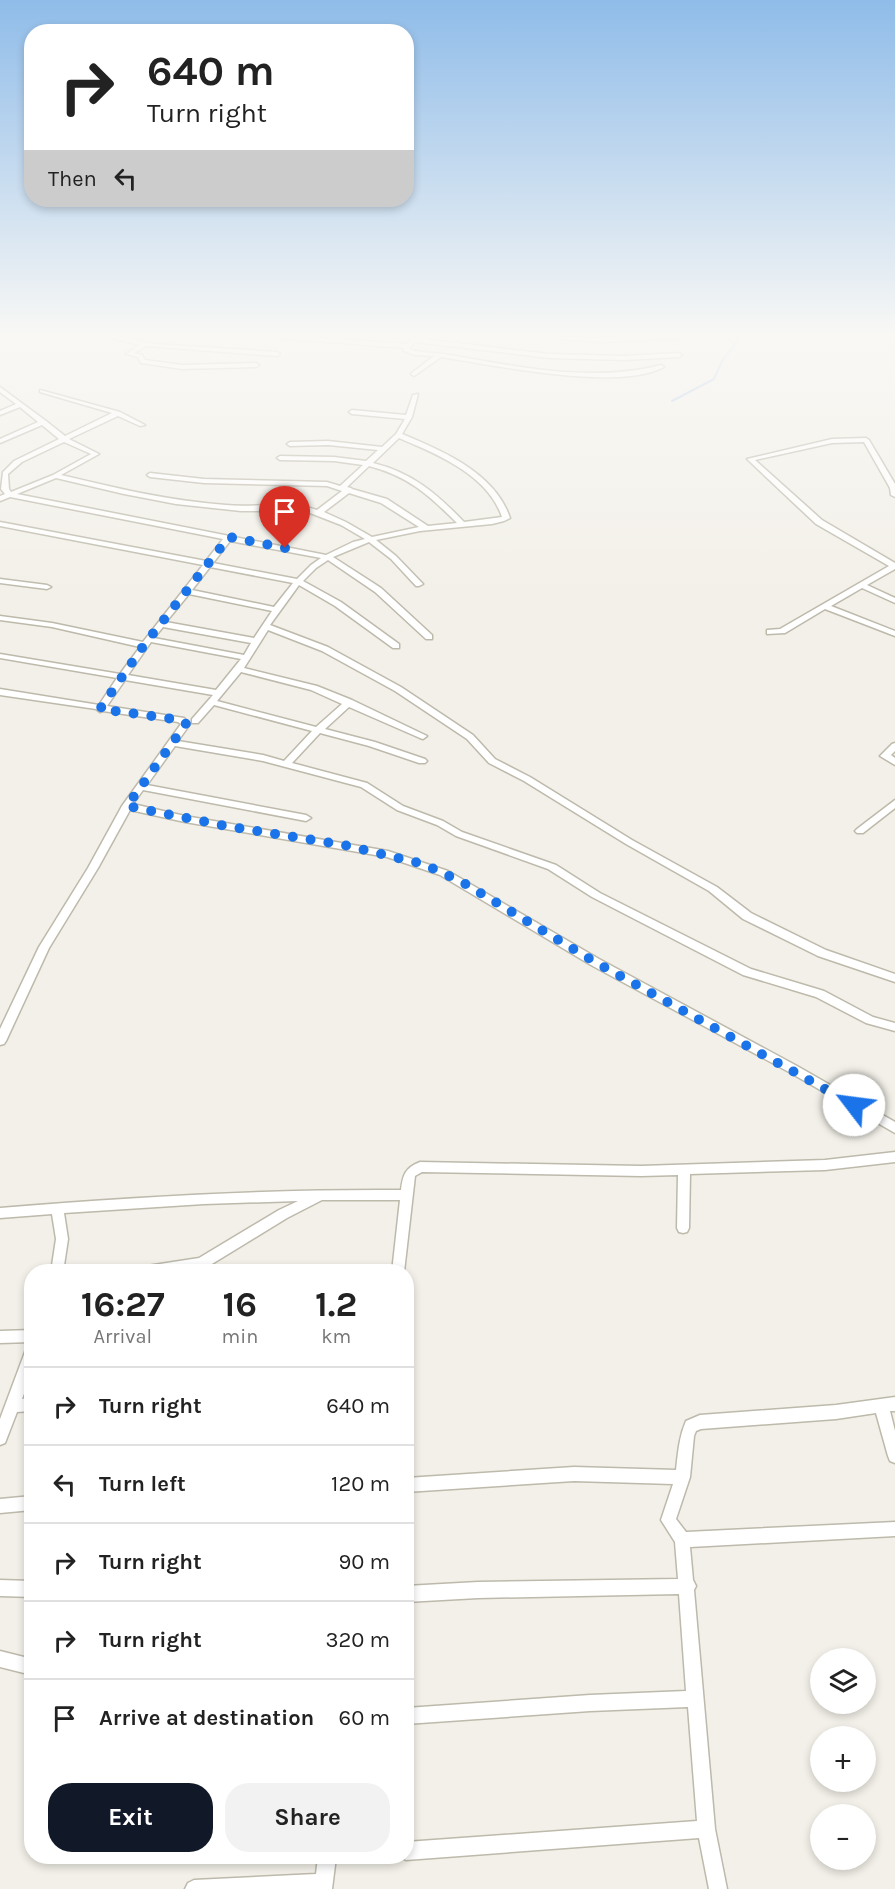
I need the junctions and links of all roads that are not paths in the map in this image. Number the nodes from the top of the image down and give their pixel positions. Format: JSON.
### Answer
{"nodes":[{"id":1,"x":44,"y":422,"type":"joint"},
{"id":2,"x":99,"y":422,"type":"edge"},
{"id":3,"x":136,"y":422,"type":"edge"},
{"id":4,"x":406,"y":422,"type":"edge"},
{"id":5,"x":142,"y":425,"type":"dead end"},
{"id":6,"x":399,"y":435,"type":"junction"},
{"id":7,"x":64,"y":439,"type":"junction"},
{"id":8,"x":0,"y":441,"type":"edge"},
{"id":9,"x":290,"y":444,"type":"dead end"},
{"id":10,"x":384,"y":449,"type":"junction"},
{"id":11,"x":280,"y":458,"type":"dead end"},
{"id":12,"x":20,"y":460,"type":"junction"},
{"id":13,"x":367,"y":464,"type":"junction"},
{"id":14,"x":0,"y":469,"type":"edge"},
{"id":15,"x":150,"y":475,"type":"dead end"},
{"id":16,"x":55,"y":476,"type":"junction"},
{"id":17,"x":346,"y":488,"type":"junction"},
{"id":18,"x":9,"y":495,"type":"junction"},
{"id":19,"x":895,"y":495,"type":"edge"},
{"id":20,"x":0,"y":499,"type":"edge"},
{"id":21,"x":317,"y":514,"type":"junction"},
{"id":22,"x":461,"y":523,"type":"junction"},
{"id":23,"x":0,"y":524,"type":"edge"},
{"id":24,"x":426,"y":528,"type":"junction"},
{"id":25,"x":229,"y":537,"type":"junction"},
{"id":26,"x":370,"y":538,"type":"junction"},
{"id":27,"x":325,"y":556,"type":"junction"},
{"id":28,"x":208,"y":563,"type":"junction"},
{"id":29,"x":895,"y":566,"type":"edge"},
{"id":30,"x":0,"y":581,"type":"edge"},
{"id":31,"x":297,"y":581,"type":"junction"},
{"id":32,"x":419,"y":584,"type":"dead end"},
{"id":33,"x":862,"y":585,"type":"junction"},
{"id":34,"x":47,"y":587,"type":"dead end"},
{"id":35,"x":187,"y":591,"type":"junction"},
{"id":36,"x":895,"y":601,"type":"edge"},
{"id":37,"x":826,"y":607,"type":"junction"},
{"id":38,"x":276,"y":610,"type":"junction"},
{"id":39,"x":0,"y":618,"type":"edge"},
{"id":40,"x":162,"y":624,"type":"junction"},
{"id":41,"x":265,"y":626,"type":"junction"},
{"id":42,"x":770,"y":632,"type":"dead end"},
{"id":43,"x":895,"y":634,"type":"edge"},
{"id":44,"x":429,"y":637,"type":"dead end"},
{"id":45,"x":256,"y":641,"type":"junction"},
{"id":46,"x":147,"y":642,"type":"junction"},
{"id":47,"x":396,"y":646,"type":"dead end"},
{"id":48,"x":0,"y":656,"type":"edge"},
{"id":49,"x":246,"y":658,"type":"junction"},
{"id":50,"x":239,"y":669,"type":"junction"},
{"id":51,"x":124,"y":676,"type":"junction"},
{"id":52,"x":0,"y":692,"type":"edge"},
{"id":53,"x":218,"y":693,"type":"junction"},
{"id":54,"x":212,"y":702,"type":"junction"},
{"id":55,"x":349,"y":702,"type":"junction"},
{"id":56,"x":100,"y":709,"type":"junction"},
{"id":57,"x":195,"y":721,"type":"dead end"},
{"id":58,"x":318,"y":730,"type":"junction"},
{"id":59,"x":423,"y":736,"type":"dead end"},
{"id":60,"x":175,"y":743,"type":"junction"},
{"id":61,"x":895,"y":746,"type":"edge"},
{"id":62,"x":422,"y":761,"type":"dead end"},
{"id":63,"x":895,"y":762,"type":"edge"},
{"id":64,"x":286,"y":764,"type":"junction"},
{"id":65,"x":140,"y":788,"type":"junction"},
{"id":66,"x":895,"y":803,"type":"edge"},
{"id":67,"x":127,"y":806,"type":"junction"},
{"id":68,"x":306,"y":818,"type":"dead end"},
{"id":69,"x":860,"y":831,"type":"dead end"},
{"id":70,"x":895,"y":978,"type":"edge"},
{"id":71,"x":895,"y":1027,"type":"edge"},
{"id":72,"x":0,"y":1041,"type":"edge"},
{"id":73,"x":895,"y":1128,"type":"edge"},
{"id":74,"x":895,"y":1157,"type":"edge"},
{"id":75,"x":684,"y":1169,"type":"junction"},
{"id":76,"x":331,"y":1194,"type":"junction"},
{"id":77,"x":408,"y":1195,"type":"junction"},
{"id":78,"x":57,"y":1208,"type":"junction"},
{"id":79,"x":0,"y":1213,"type":"edge"},
{"id":80,"x":683,"y":1228,"type":"dead end"},
{"id":81,"x":58,"y":1264,"type":"edge"},
{"id":82,"x":196,"y":1264,"type":"edge"},
{"id":83,"x":399,"y":1264,"type":"edge"},
{"id":84,"x":0,"y":1336,"type":"edge"},
{"id":85,"x":24,"y":1336,"type":"edge"},
{"id":86,"x":24,"y":1375,"type":"edge"},
{"id":87,"x":24,"y":1405,"type":"edge"},
{"id":88,"x":888,"y":1405,"type":"edge"},
{"id":89,"x":13,"y":1406,"type":"junction"},
{"id":90,"x":0,"y":1438,"type":"edge"},
{"id":91,"x":895,"y":1456,"type":"edge"},
{"id":92,"x":683,"y":1477,"type":"junction"},
{"id":93,"x":414,"y":1484,"type":"edge"},
{"id":94,"x":24,"y":1504,"type":"edge"},
{"id":95,"x":0,"y":1506,"type":"edge"},
{"id":96,"x":895,"y":1529,"type":"edge"},
{"id":97,"x":682,"y":1540,"type":"junction"},
{"id":98,"x":688,"y":1586,"type":"junction"},
{"id":99,"x":0,"y":1588,"type":"edge"},
{"id":100,"x":24,"y":1589,"type":"edge"},
{"id":101,"x":414,"y":1594,"type":"edge"},
{"id":102,"x":0,"y":1659,"type":"edge"},
{"id":103,"x":24,"y":1664,"type":"edge"},
{"id":104,"x":695,"y":1699,"type":"junction"},
{"id":105,"x":414,"y":1715,"type":"edge"},
{"id":106,"x":706,"y":1829,"type":"junction"},
{"id":107,"x":414,"y":1850,"type":"edge"},
{"id":108,"x":326,"y":1864,"type":"edge"},
{"id":109,"x":324,"y":1885,"type":"edge"},
{"id":110,"x":195,"y":1889,"type":"edge"},
{"id":111,"x":718,"y":1889,"type":"edge"}],
"edges":[{"from":1,"to":7,"type":"street"},
{"from":1,"to":8,"type":"street"},
{"from":2,"to":7,"type":"street"},
{"from":3,"to":5,"type":"street"},
{"from":4,"to":6,"type":"street"},
{"from":6,"to":10,"type":"street"},
{"from":6,"to":22,"type":"street"},
{"from":7,"to":12,"type":"street"},
{"from":7,"to":16,"type":"street"},
{"from":9,"to":10,"type":"street"},
{"from":10,"to":13,"type":"street"},
{"from":11,"to":13,"type":"street"},
{"from":12,"to":14,"type":"street"},
{"from":12,"to":18,"type":"street"},
{"from":13,"to":17,"type":"street"},
{"from":13,"to":22,"type":"street"},
{"from":15,"to":17,"type":"street"},
{"from":16,"to":18,"type":"street"},
{"from":16,"to":21,"type":"street"},
{"from":17,"to":21,"type":"street"},
{"from":17,"to":24,"type":"street"},
{"from":18,"to":20,"type":"street"},
{"from":18,"to":25,"type":"street"},
{"from":19,"to":29,"type":"street"},
{"from":21,"to":26,"type":"street"},
{"from":22,"to":24,"type":"street"},
{"from":23,"to":28,"type":"street"},
{"from":24,"to":26,"type":"street"},
{"from":25,"to":27,"type":"street"},
{"from":25,"to":28,"type":"street"},
{"from":26,"to":27,"type":"street"},
{"from":26,"to":32,"type":"street"},
{"from":27,"to":31,"type":"street"},
{"from":27,"to":44,"type":"street"},
{"from":28,"to":31,"type":"street"},
{"from":28,"to":35,"type":"street"},
{"from":29,"to":33,"type":"street"},
{"from":30,"to":34,"type":"street"},
{"from":31,"to":38,"type":"street"},
{"from":31,"to":47,"type":"street"},
{"from":33,"to":36,"type":"street"},
{"from":33,"to":37,"type":"street"},
{"from":35,"to":38,"type":"street"},
{"from":35,"to":40,"type":"street"},
{"from":37,"to":42,"type":"street"},
{"from":37,"to":43,"type":"street"},
{"from":38,"to":41,"type":"street"},
{"from":39,"to":46,"type":"street"},
{"from":40,"to":45,"type":"street"},
{"from":40,"to":46,"type":"street"},
{"from":41,"to":45,"type":"street"},
{"from":41,"to":70,"type":"street"},
{"from":45,"to":49,"type":"street"},
{"from":46,"to":49,"type":"street"},
{"from":46,"to":51,"type":"street"},
{"from":48,"to":51,"type":"street"},
{"from":49,"to":50,"type":"street"},
{"from":50,"to":53,"type":"street"},
{"from":50,"to":55,"type":"street"},
{"from":51,"to":53,"type":"street"},
{"from":51,"to":56,"type":"street"},
{"from":52,"to":56,"type":"street"},
{"from":53,"to":54,"type":"street"},
{"from":54,"to":57,"type":"street"},
{"from":54,"to":58,"type":"street"},
{"from":55,"to":58,"type":"street"},
{"from":55,"to":59,"type":"street"},
{"from":56,"to":60,"type":"street"},
{"from":58,"to":62,"type":"street"},
{"from":58,"to":64,"type":"street"},
{"from":60,"to":64,"type":"street"},
{"from":60,"to":65,"type":"street"},
{"from":61,"to":63,"type":"street"},
{"from":64,"to":71,"type":"street"},
{"from":65,"to":67,"type":"street"},
{"from":65,"to":68,"type":"street"},
{"from":66,"to":69,"type":"street"},
{"from":67,"to":72,"type":"street"},
{"from":67,"to":73,"type":"street"},
{"from":74,"to":75,"type":"street"},
{"from":75,"to":77,"type":"street"},
{"from":75,"to":80,"type":"street"},
{"from":76,"to":77,"type":"street"},
{"from":76,"to":78,"type":"street"},
{"from":76,"to":82,"type":"street"},
{"from":77,"to":83,"type":"street"},
{"from":78,"to":79,"type":"street"},
{"from":78,"to":81,"type":"street"},
{"from":84,"to":85,"type":"street"},
{"from":86,"to":89,"type":"street"},
{"from":87,"to":89,"type":"street"},
{"from":88,"to":91,"type":"street"},
{"from":88,"to":92,"type":"street"},
{"from":89,"to":90,"type":"street"},
{"from":92,"to":93,"type":"street"},
{"from":92,"to":97,"type":"street"},
{"from":94,"to":95,"type":"street"},
{"from":96,"to":97,"type":"street"},
{"from":97,"to":98,"type":"street"},
{"from":98,"to":101,"type":"street"},
{"from":98,"to":104,"type":"street"},
{"from":99,"to":100,"type":"street"},
{"from":102,"to":103,"type":"street"},
{"from":104,"to":105,"type":"street"},
{"from":104,"to":106,"type":"street"},
{"from":106,"to":107,"type":"street"},
{"from":106,"to":111,"type":"street"},
{"from":108,"to":109,"type":"street"},
{"from":109,"to":110,"type":"street"}]}
